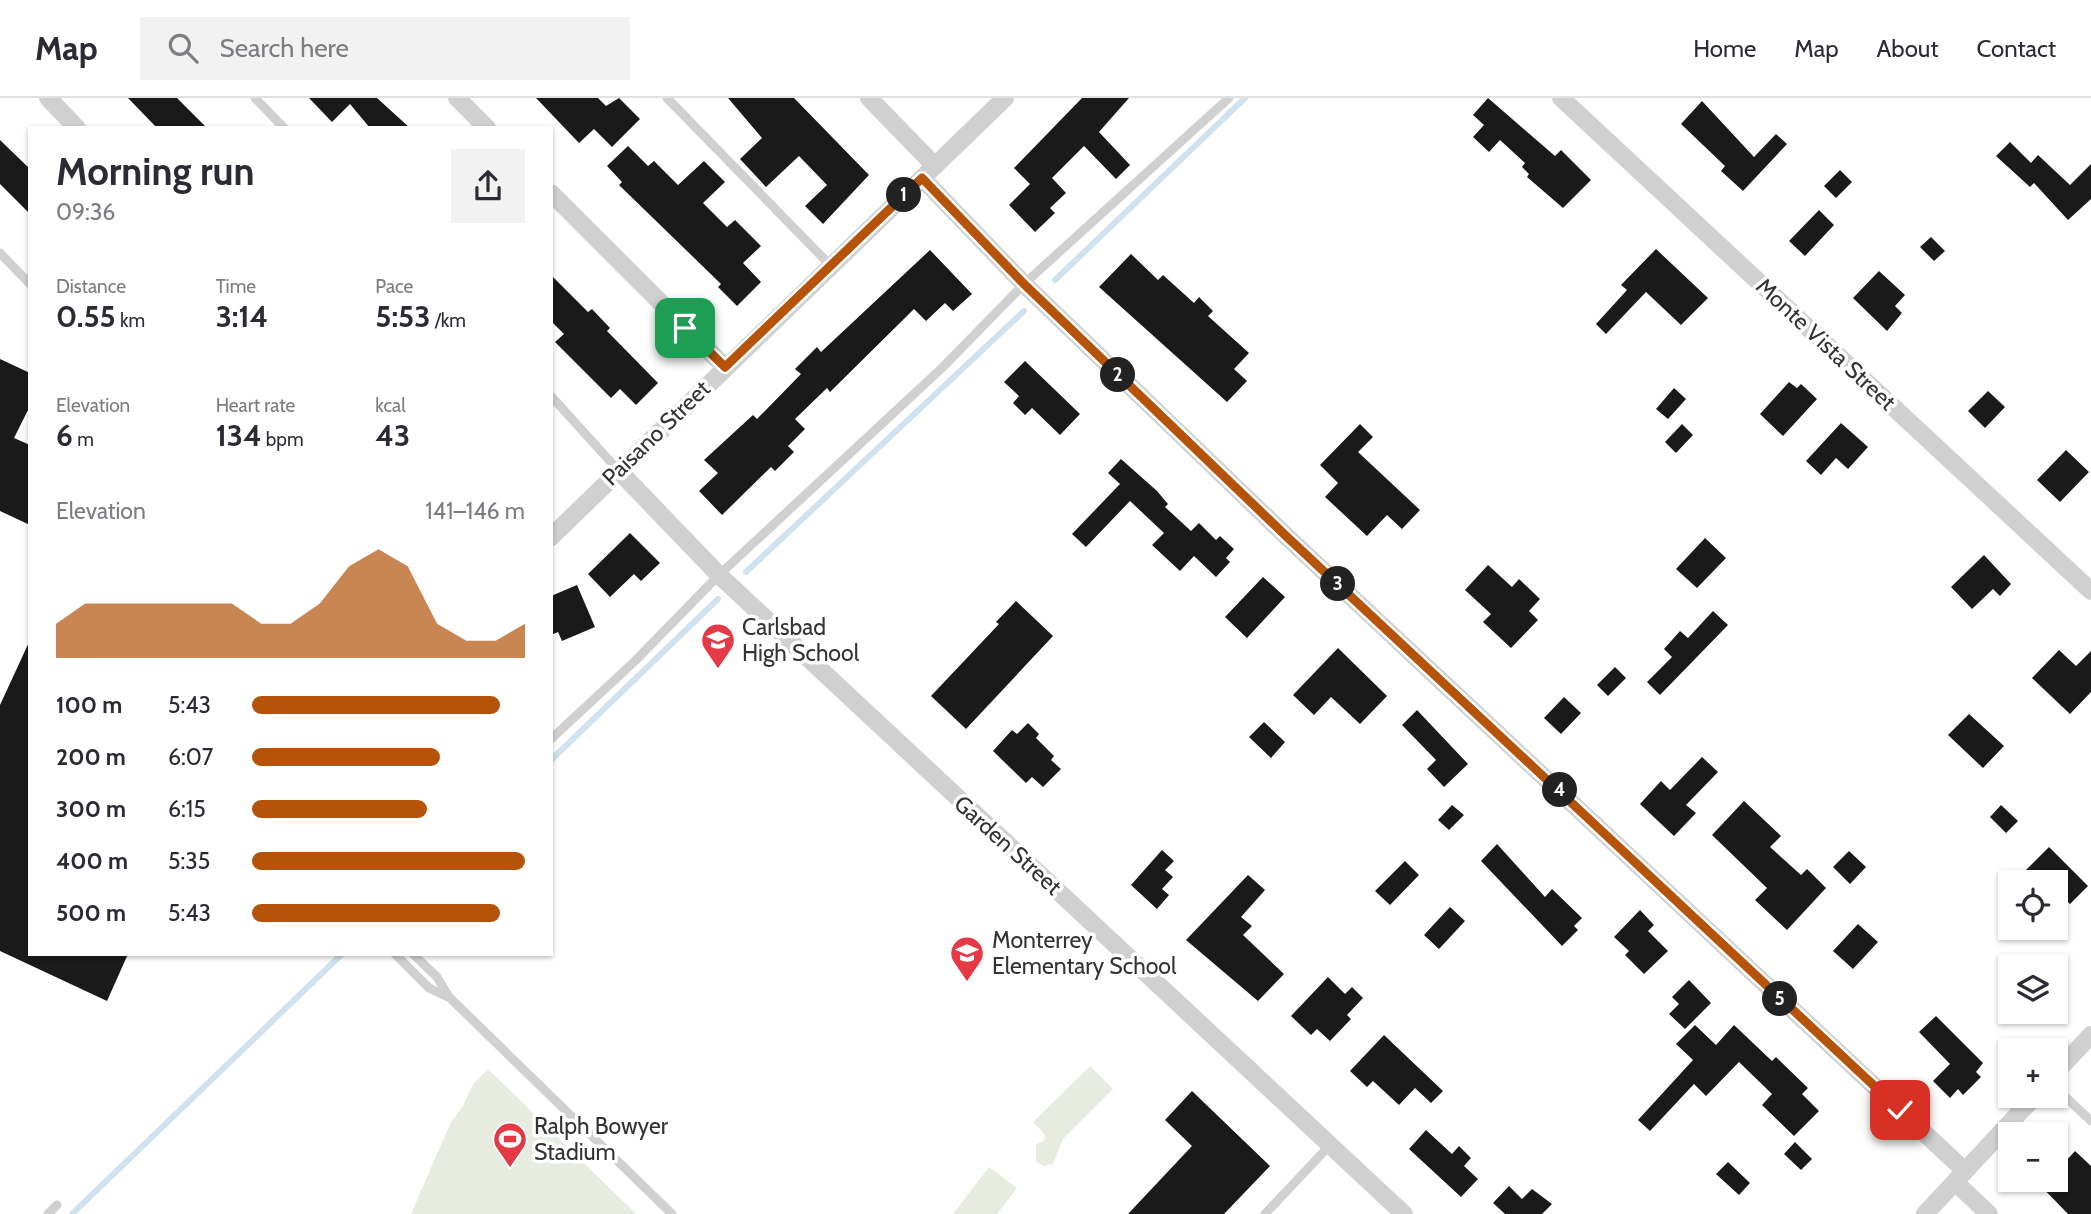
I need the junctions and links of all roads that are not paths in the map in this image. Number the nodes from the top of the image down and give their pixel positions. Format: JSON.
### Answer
{"nodes":[{"id":1,"x":48,"y":98,"type":"edge"},
{"id":2,"x":255,"y":98,"type":"edge"},
{"id":3,"x":457,"y":98,"type":"edge"},
{"id":4,"x":667,"y":98,"type":"edge"},
{"id":5,"x":869,"y":98,"type":"edge"},
{"id":6,"x":1005,"y":98,"type":"edge"},
{"id":7,"x":1229,"y":98,"type":"edge"},
{"id":8,"x":1562,"y":98,"type":"edge"},
{"id":9,"x":75,"y":126,"type":"edge"},
{"id":10,"x":282,"y":126,"type":"edge"},
{"id":11,"x":484,"y":126,"type":"edge"},
{"id":12,"x":928,"y":172,"type":"junction"},
{"id":13,"x":553,"y":195,"type":"edge"},
{"id":14,"x":0,"y":253,"type":"edge"},
{"id":15,"x":830,"y":265,"type":"junction"},
{"id":16,"x":28,"y":282,"type":"edge"},
{"id":17,"x":1024,"y":284,"type":"junction"},
{"id":18,"x":725,"y":367,"type":"junction"},
{"id":19,"x":553,"y":398,"type":"edge"},
{"id":20,"x":618,"y":470,"type":"junction"},
{"id":21,"x":553,"y":535,"type":"edge"},
{"id":22,"x":719,"y":575,"type":"junction"},
{"id":23,"x":2091,"y":591,"type":"edge"},
{"id":24,"x":553,"y":737,"type":"edge"},
{"id":25,"x":397,"y":956,"type":"edge"},
{"id":26,"x":415,"y":956,"type":"edge"},
{"id":27,"x":449,"y":998,"type":"junction"},
{"id":28,"x":2091,"y":1035,"type":"edge"},
{"id":29,"x":2068,"y":1059,"type":"edge"},
{"id":30,"x":2068,"y":1099,"type":"edge"},
{"id":31,"x":2024,"y":1108,"type":"edge"},
{"id":32,"x":2091,"y":1121,"type":"edge"},
{"id":33,"x":1330,"y":1145,"type":"junction"},
{"id":34,"x":1960,"y":1177,"type":"junction"},
{"id":35,"x":57,"y":1205,"type":"dead end"},
{"id":36,"x":48,"y":1214,"type":"edge"},
{"id":37,"x":672,"y":1214,"type":"edge"},
{"id":38,"x":1265,"y":1214,"type":"edge"},
{"id":39,"x":1405,"y":1214,"type":"edge"},
{"id":40,"x":1926,"y":1214,"type":"edge"},
{"id":41,"x":1989,"y":1214,"type":"edge"}],
"edges":[{"from":1,"to":9,"type":"street"},
{"from":2,"to":10,"type":"lane"},
{"from":3,"to":11,"type":"street"},
{"from":4,"to":15,"type":"lane"},
{"from":5,"to":12,"type":"street"},
{"from":6,"to":12,"type":"street","name":"Paisano Street"},
{"from":7,"to":17,"type":"lane"},
{"from":8,"to":23,"type":"street","name":"Monte Vista Street"},
{"from":12,"to":15,"type":"street","name":"Paisano Street"},
{"from":12,"to":17,"type":"street"},
{"from":13,"to":18,"type":"street"},
{"from":14,"to":16,"type":"lane"},
{"from":15,"to":18,"type":"street","name":"Paisano Street"},
{"from":17,"to":22,"type":"lane"},
{"from":17,"to":34,"type":"street"},
{"from":18,"to":20,"type":"street","name":"Paisano Street"},
{"from":19,"to":20,"type":"lane"},
{"from":20,"to":21,"type":"street","name":"Paisano Street"},
{"from":20,"to":22,"type":"street","name":"Garden Street"},
{"from":22,"to":24,"type":"lane"},
{"from":22,"to":33,"type":"street","name":"Garden Street"},
{"from":25,"to":27,"type":"lane"},
{"from":26,"to":27,"type":"lane"},
{"from":27,"to":37,"type":"lane"},
{"from":28,"to":29,"type":"street"},
{"from":30,"to":32,"type":"lane"},
{"from":31,"to":34,"type":"street"},
{"from":33,"to":38,"type":"lane"},
{"from":33,"to":39,"type":"street","name":"Garden Street"},
{"from":34,"to":40,"type":"street"},
{"from":34,"to":41,"type":"street"},
{"from":35,"to":36,"type":"lane"}]}
